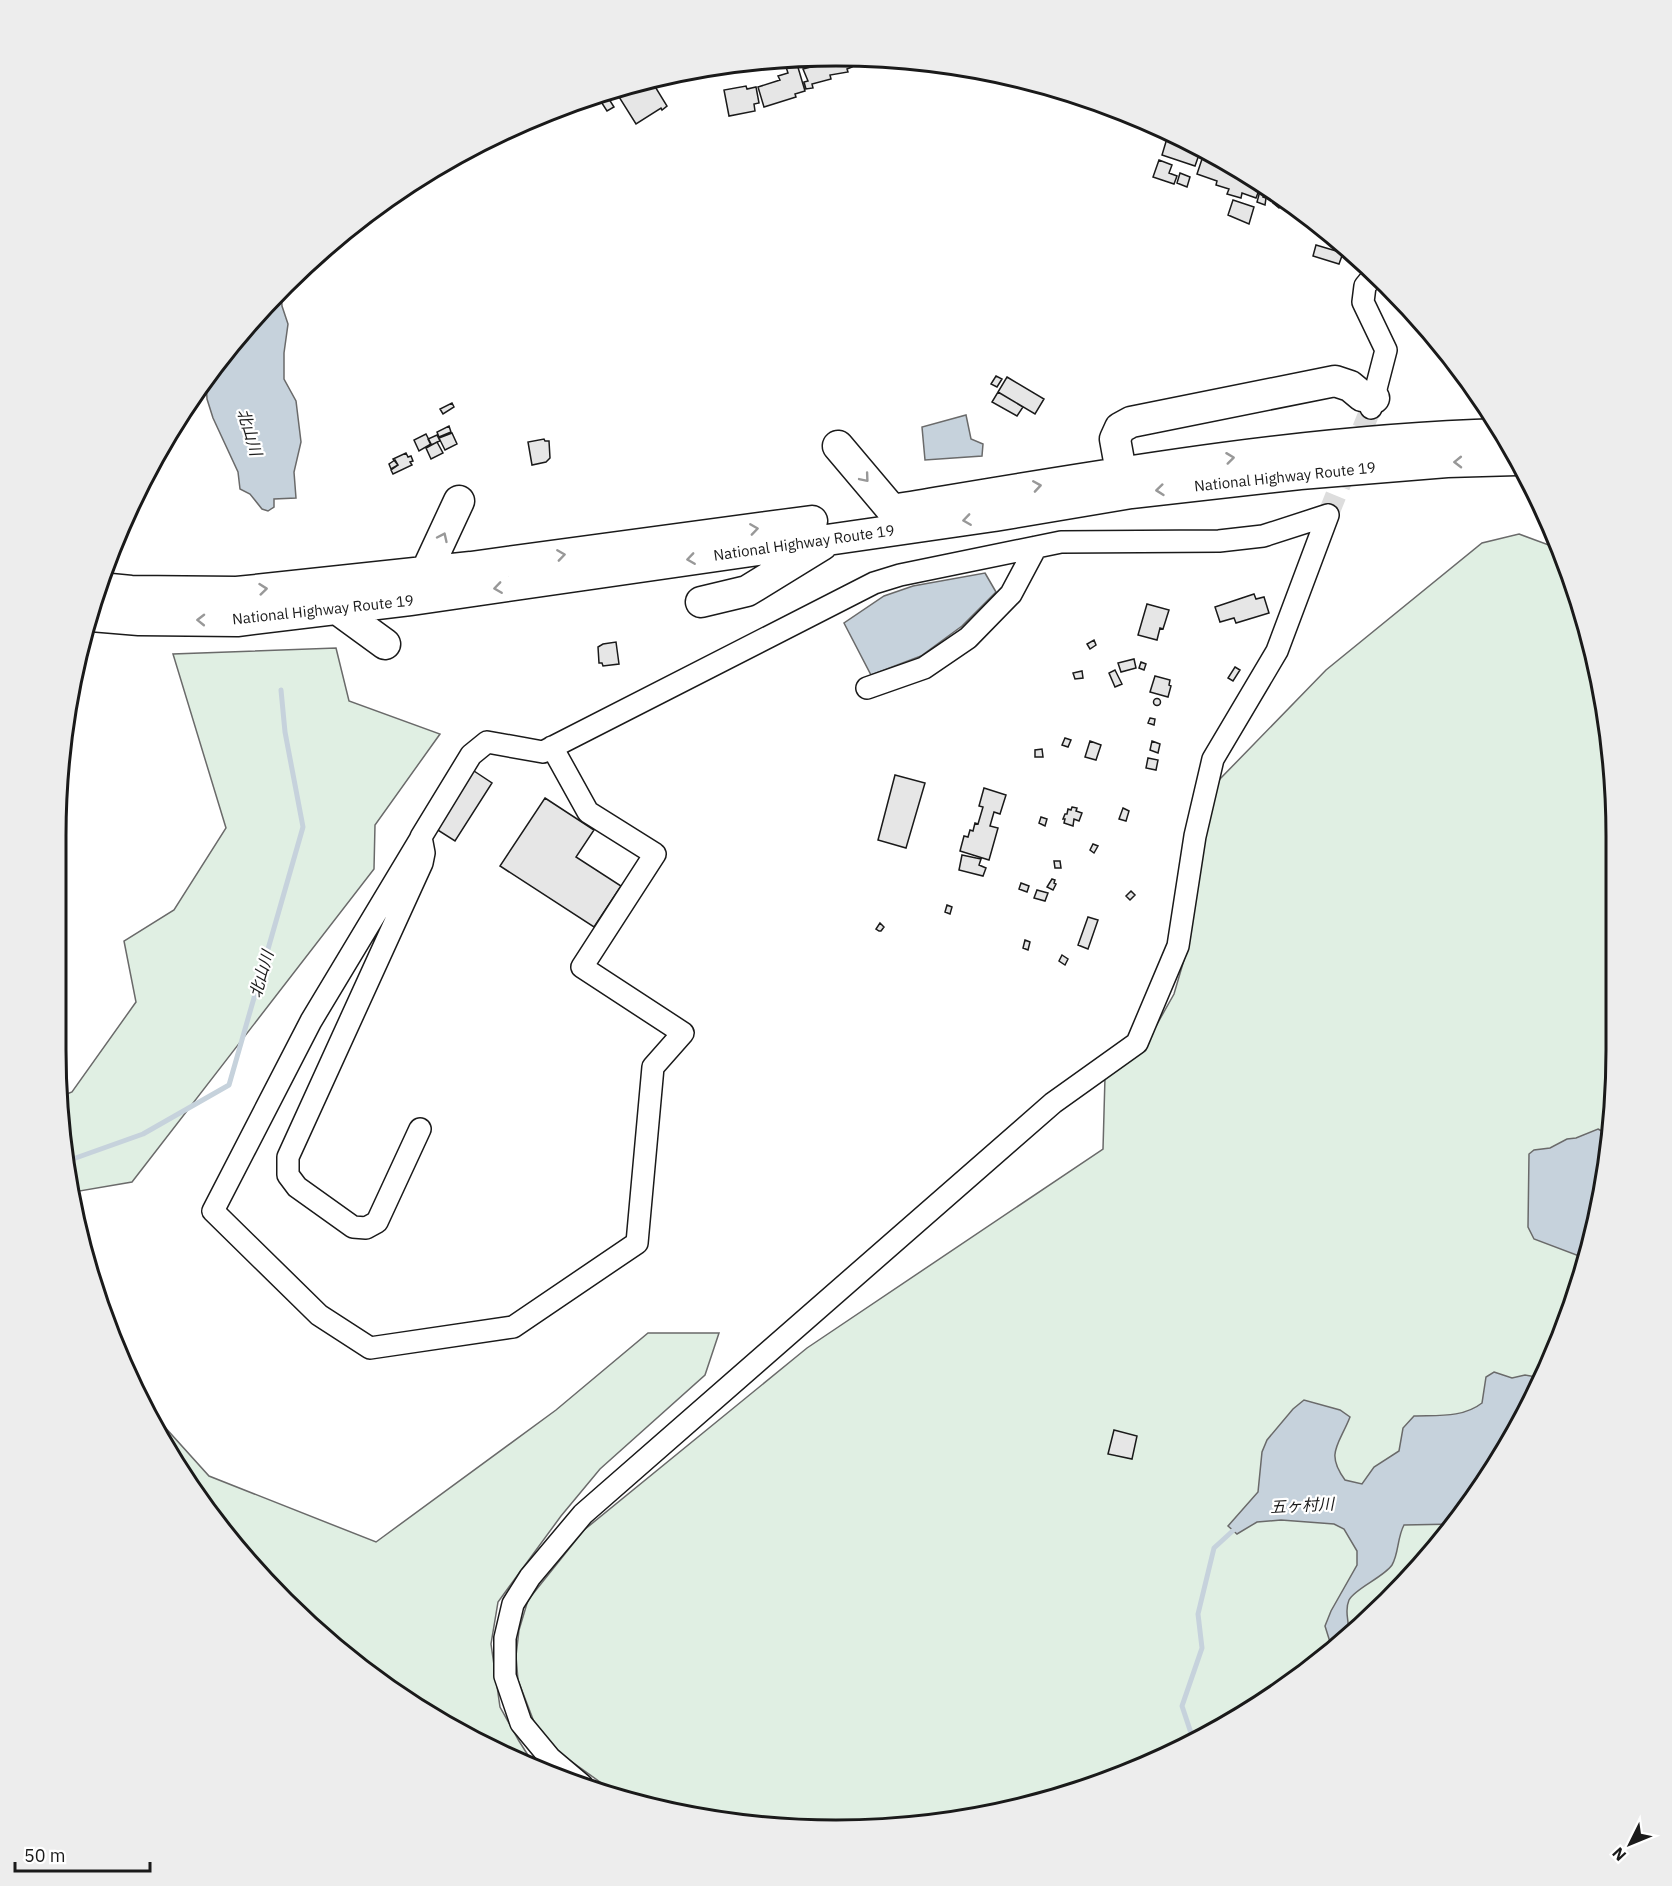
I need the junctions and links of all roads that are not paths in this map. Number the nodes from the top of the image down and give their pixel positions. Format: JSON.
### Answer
{"nodes":[{"id":1,"x":1369,"y":281,"type":"edge"},
{"id":2,"x":1373,"y":403,"type":"joint"},
{"id":3,"x":1492,"y":434,"type":"edge"},
{"id":4,"x":838,"y":446,"type":"dead end"},
{"id":5,"x":1508,"y":460,"type":"edge"},
{"id":6,"x":1121,"y":472,"type":"junction"},
{"id":7,"x":459,"y":501,"type":"dead end"},
{"id":8,"x":892,"y":510,"type":"junction"},
{"id":9,"x":832,"y":539,"type":"junction"},
{"id":10,"x":1036,"y":547,"type":"junction"},
{"id":11,"x":426,"y":572,"type":"junction"},
{"id":12,"x":107,"y":589,"type":"edge"},
{"id":13,"x":700,"y":602,"type":"dead end"},
{"id":14,"x":337,"y":609,"type":"junction"},
{"id":15,"x":98,"y":617,"type":"edge"},
{"id":16,"x":385,"y":644,"type":"dead end"},
{"id":17,"x":867,"y":688,"type":"dead end"},
{"id":18,"x":552,"y":747,"type":"junction"},
{"id":19,"x":421,"y":837,"type":"junction"},
{"id":20,"x":420,"y":1129,"type":"dead end"},
{"id":21,"x":564,"y":1770,"type":"edge"}],
"edges":[{"from":1,"to":2,"type":"street"},
{"from":2,"to":6,"type":"highway"},
{"from":6,"to":3,"type":"highway","name":"National Highway Route 19","one_way":true},
{"from":4,"to":8,"type":"highway","one_way":true},
{"from":5,"to":9,"type":"highway","name":"National Highway Route 19","one_way":true},
{"from":8,"to":6,"type":"highway","name":"National Highway Route 19","one_way":true},
{"from":11,"to":7,"type":"highway","one_way":true},
{"from":11,"to":8,"type":"highway","name":"National Highway Route 19","one_way":true},
{"from":9,"to":13,"type":"highway"},
{"from":9,"to":14,"type":"highway","name":"National Highway Route 19","one_way":true},
{"from":10,"to":17,"type":"street"},
{"from":10,"to":18,"type":"street"},
{"from":10,"to":21,"type":"street"},
{"from":12,"to":11,"type":"highway","name":"National Highway Route 19","one_way":true},
{"from":14,"to":15,"type":"highway","name":"National Highway Route 19","one_way":true},
{"from":14,"to":16,"type":"highway"},
{"from":18,"to":19,"type":"street"},
{"from":18,"to":19,"type":"street"},
{"from":19,"to":20,"type":"street"}]}
